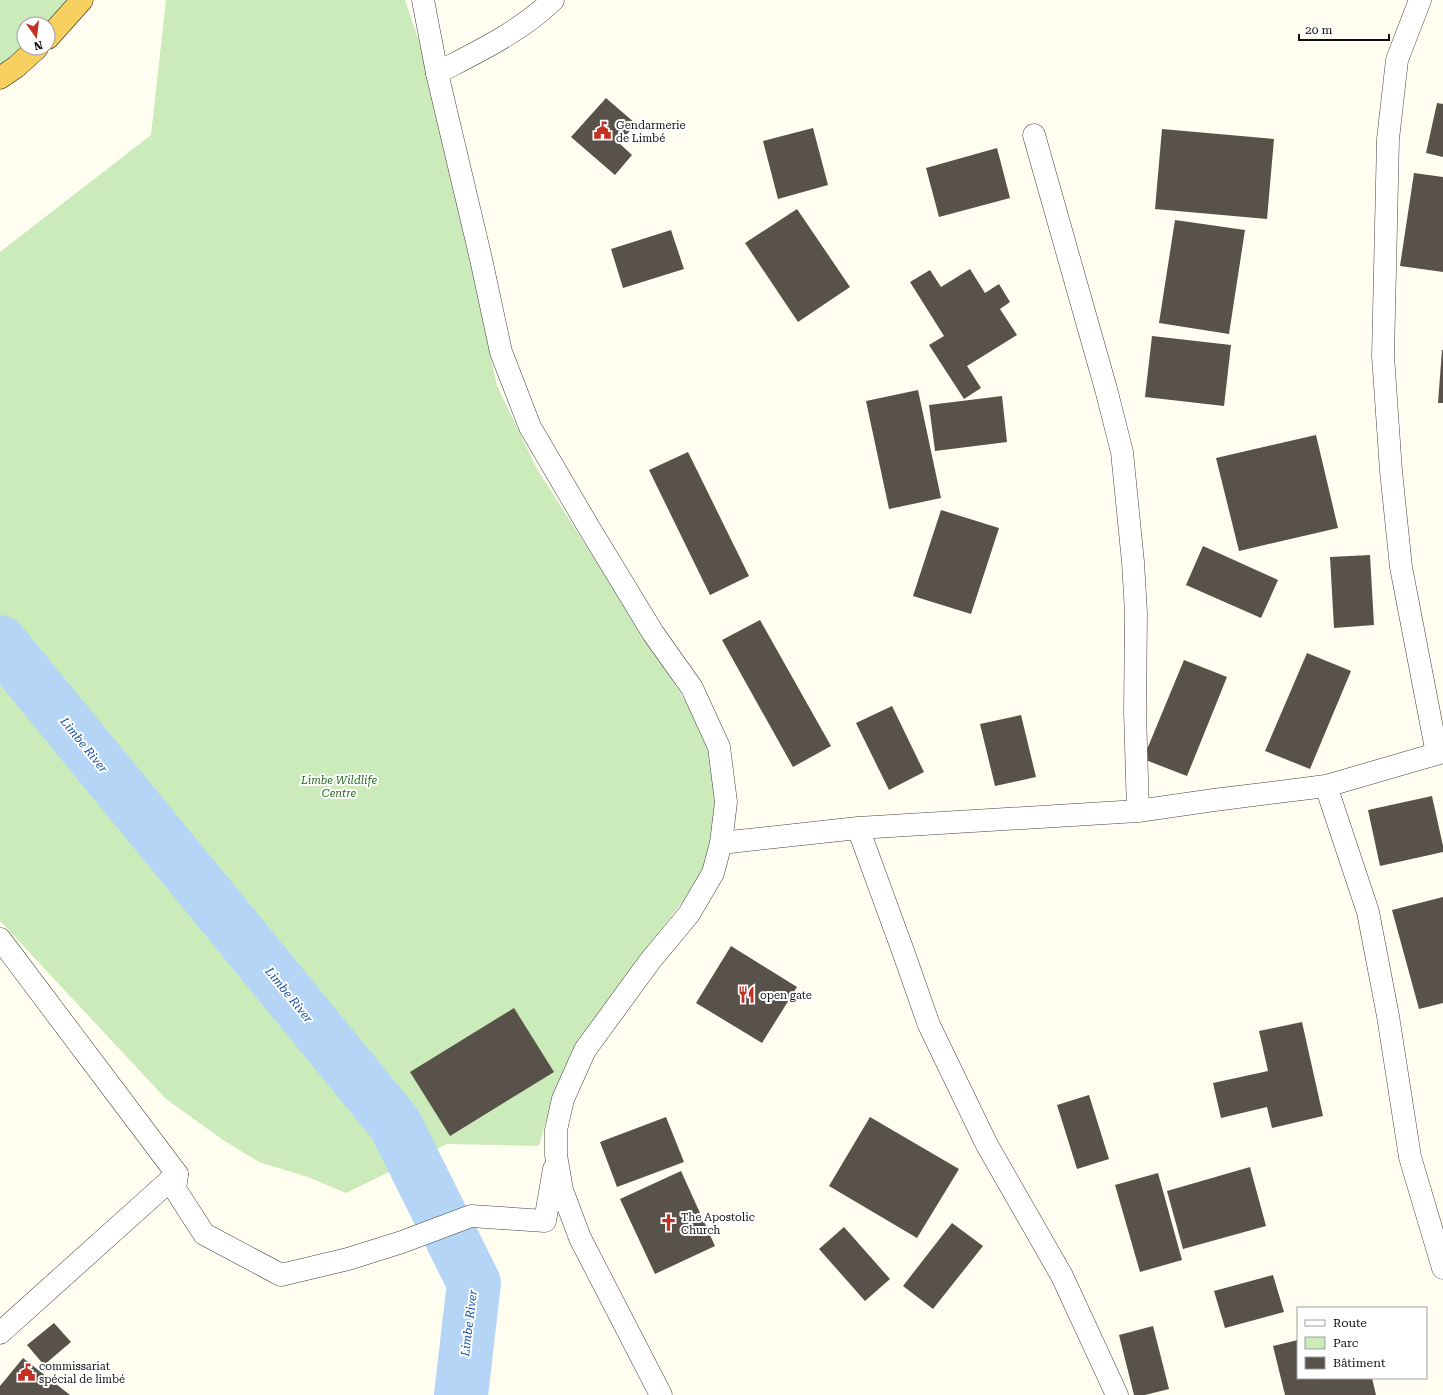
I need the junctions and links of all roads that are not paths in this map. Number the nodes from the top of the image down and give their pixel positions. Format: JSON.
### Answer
{"nodes":[{"id":1,"x":82,"y":0,"type":"edge"},
{"id":2,"x":423,"y":0,"type":"edge"},
{"id":3,"x":553,"y":0,"type":"edge"},
{"id":4,"x":1420,"y":0,"type":"edge"},
{"id":5,"x":56,"y":29,"type":"edge"},
{"id":6,"x":28,"y":56,"type":"edge"},
{"id":7,"x":437,"y":73,"type":"junction"},
{"id":8,"x":0,"y":78,"type":"edge"},
{"id":9,"x":1034,"y":135,"type":"dead end"},
{"id":10,"x":1440,"y":753,"type":"edge"},
{"id":11,"x":1326,"y":786,"type":"junction"},
{"id":12,"x":1138,"y":811,"type":"junction"},
{"id":13,"x":858,"y":828,"type":"junction"},
{"id":14,"x":721,"y":843,"type":"junction"},
{"id":15,"x":0,"y":939,"type":"edge"},
{"id":16,"x":556,"y":1155,"type":"junction"},
{"id":17,"x":177,"y":1174,"type":"junction"},
{"id":18,"x":1443,"y":1268,"type":"edge"},
{"id":19,"x":0,"y":1333,"type":"edge"},
{"id":20,"x":661,"y":1395,"type":"edge"},
{"id":21,"x":1117,"y":1395,"type":"edge"}],
"edges":[{"from":1,"to":5,"type":"highway"},
{"from":2,"to":7,"type":"street"},
{"from":3,"to":7,"type":"street"},
{"from":4,"to":10,"type":"street"},
{"from":6,"to":8,"type":"highway"},
{"from":7,"to":14,"type":"street"},
{"from":9,"to":12,"type":"street"},
{"from":10,"to":11,"type":"street"},
{"from":11,"to":12,"type":"street"},
{"from":11,"to":18,"type":"street"},
{"from":12,"to":13,"type":"street"},
{"from":13,"to":14,"type":"street"},
{"from":13,"to":21,"type":"street"},
{"from":14,"to":16,"type":"street"},
{"from":15,"to":17,"type":"street"},
{"from":16,"to":17,"type":"street"},
{"from":16,"to":20,"type":"street"},
{"from":17,"to":19,"type":"street"}]}
